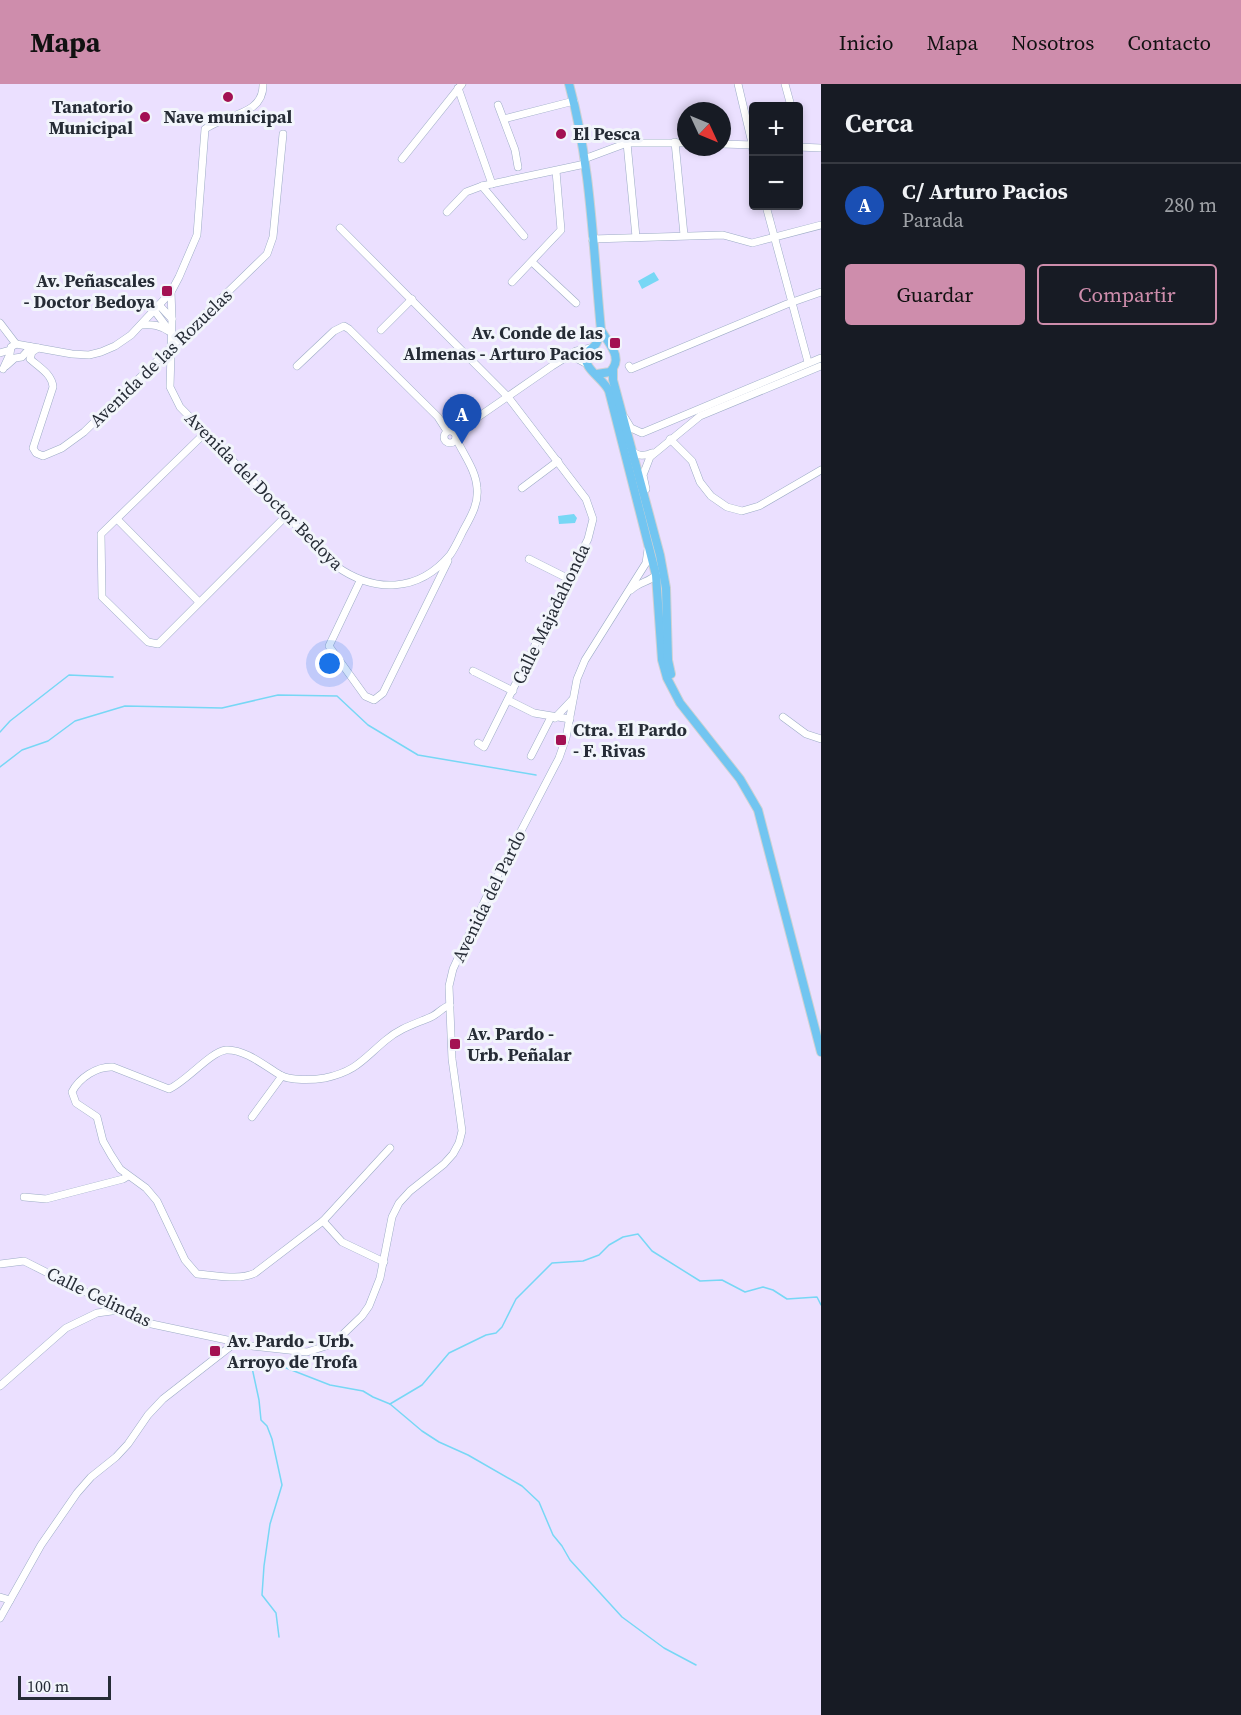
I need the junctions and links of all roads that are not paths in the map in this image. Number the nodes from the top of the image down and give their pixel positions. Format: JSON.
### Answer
{"nodes":[{"id":1,"x":262,"y":84,"type":"edge"},
{"id":2,"x":569,"y":84,"type":"edge"},
{"id":3,"x":738,"y":84,"type":"edge"},
{"id":4,"x":785,"y":84,"type":"edge"},
{"id":5,"x":460,"y":86,"type":"edge"},
{"id":6,"x":574,"y":101,"type":"junction"},
{"id":7,"x":790,"y":102,"type":"edge"},
{"id":8,"x":498,"y":105,"type":"dead end"},
{"id":9,"x":504,"y":119,"type":"junction"},
{"id":10,"x":749,"y":129,"type":"edge"},
{"id":11,"x":283,"y":134,"type":"dead end"},
{"id":12,"x":675,"y":142,"type":"joint"},
{"id":13,"x":627,"y":143,"type":"junction"},
{"id":14,"x":731,"y":144,"type":"edge"},
{"id":15,"x":749,"y":145,"type":"edge"},
{"id":16,"x":803,"y":147,"type":"edge"},
{"id":17,"x":821,"y":148,"type":"edge"},
{"id":18,"x":402,"y":159,"type":"dead end"},
{"id":19,"x":585,"y":161,"type":"junction"},
{"id":20,"x":518,"y":166,"type":"dead end"},
{"id":21,"x":556,"y":171,"type":"junction"},
{"id":22,"x":492,"y":184,"type":"junction"},
{"id":23,"x":482,"y":186,"type":"junction"},
{"id":24,"x":767,"y":210,"type":"edge"},
{"id":25,"x":447,"y":212,"type":"dead end"},
{"id":26,"x":821,"y":225,"type":"edge"},
{"id":27,"x":340,"y":228,"type":"dead end"},
{"id":28,"x":684,"y":235,"type":"junction"},
{"id":29,"x":524,"y":236,"type":"dead end"},
{"id":30,"x":636,"y":237,"type":"junction"},
{"id":31,"x":775,"y":237,"type":"junction"},
{"id":32,"x":592,"y":239,"type":"junction"},
{"id":33,"x":532,"y":262,"type":"junction"},
{"id":34,"x":512,"y":282,"type":"dead end"},
{"id":35,"x":171,"y":292,"type":"junction"},
{"id":36,"x":821,"y":292,"type":"edge"},
{"id":37,"x":412,"y":299,"type":"junction"},
{"id":38,"x":792,"y":302,"type":"junction"},
{"id":39,"x":576,"y":303,"type":"dead end"},
{"id":40,"x":156,"y":308,"type":"junction"},
{"id":41,"x":172,"y":319,"type":"junction"},
{"id":42,"x":0,"y":323,"type":"edge"},
{"id":43,"x":141,"y":325,"type":"junction"},
{"id":44,"x":381,"y":330,"type":"dead end"},
{"id":45,"x":601,"y":330,"type":"junction"},
{"id":46,"x":170,"y":332,"type":"junction"},
{"id":47,"x":593,"y":346,"type":"junction"},
{"id":48,"x":610,"y":346,"type":"junction"},
{"id":49,"x":34,"y":347,"type":"junction"},
{"id":50,"x":171,"y":348,"type":"junction"},
{"id":51,"x":14,"y":350,"type":"junction"},
{"id":52,"x":0,"y":353,"type":"edge"},
{"id":53,"x":26,"y":355,"type":"junction"},
{"id":54,"x":570,"y":355,"type":"junction"},
{"id":55,"x":821,"y":357,"type":"edge"},
{"id":56,"x":808,"y":362,"type":"junction"},
{"id":57,"x":587,"y":364,"type":"junction"},
{"id":58,"x":297,"y":366,"type":"dead end"},
{"id":59,"x":629,"y":366,"type":"dead end"},
{"id":60,"x":821,"y":366,"type":"edge"},
{"id":61,"x":613,"y":369,"type":"junction"},
{"id":62,"x":1,"y":371,"type":"edge"},
{"id":63,"x":597,"y":374,"type":"junction"},
{"id":64,"x":508,"y":397,"type":"junction"},
{"id":65,"x":612,"y":402,"type":"junction"},
{"id":66,"x":624,"y":416,"type":"junction"},
{"id":67,"x":669,"y":421,"type":"junction"},
{"id":68,"x":205,"y":433,"type":"junction"},
{"id":69,"x":453,"y":434,"type":"junction"},
{"id":70,"x":676,"y":434,"type":"junction"},
{"id":71,"x":670,"y":440,"type":"junction"},
{"id":72,"x":447,"y":443,"type":"junction"},
{"id":73,"x":632,"y":452,"type":"junction"},
{"id":74,"x":654,"y":452,"type":"junction"},
{"id":75,"x":465,"y":456,"type":"junction"},
{"id":76,"x":558,"y":461,"type":"junction"},
{"id":77,"x":821,"y":470,"type":"edge"},
{"id":78,"x":522,"y":488,"type":"dead end"},
{"id":79,"x":286,"y":516,"type":"junction"},
{"id":80,"x":651,"y":517,"type":"junction"},
{"id":81,"x":117,"y":519,"type":"junction"},
{"id":82,"x":649,"y":543,"type":"junction"},
{"id":83,"x":452,"y":553,"type":"junction"},
{"id":84,"x":529,"y":559,"type":"dead end"},
{"id":85,"x":646,"y":563,"type":"junction"},
{"id":86,"x":423,"y":577,"type":"junction"},
{"id":87,"x":569,"y":579,"type":"junction"},
{"id":88,"x":650,"y":579,"type":"junction"},
{"id":89,"x":360,"y":581,"type":"junction"},
{"id":90,"x":434,"y":590,"type":"junction"},
{"id":91,"x":625,"y":596,"type":"junction"},
{"id":92,"x":199,"y":602,"type":"junction"},
{"id":93,"x":473,"y":671,"type":"dead end"},
{"id":94,"x":513,"y":691,"type":"junction"},
{"id":95,"x":572,"y":699,"type":"junction"},
{"id":96,"x":508,"y":700,"type":"junction"},
{"id":97,"x":680,"y":703,"type":"junction"},
{"id":98,"x":553,"y":717,"type":"junction"},
{"id":99,"x":783,"y":717,"type":"dead end"},
{"id":100,"x":570,"y":719,"type":"junction"},
{"id":101,"x":566,"y":738,"type":"junction"},
{"id":102,"x":821,"y":739,"type":"edge"},
{"id":103,"x":478,"y":743,"type":"dead end"},
{"id":104,"x":531,"y":756,"type":"dead end"},
{"id":105,"x":450,"y":1005,"type":"junction"},
{"id":106,"x":433,"y":1016,"type":"junction"},
{"id":107,"x":451,"y":1019,"type":"junction"},
{"id":108,"x":821,"y":1051,"type":"edge"},
{"id":109,"x":282,"y":1076,"type":"junction"},
{"id":110,"x":252,"y":1117,"type":"dead end"},
{"id":111,"x":390,"y":1148,"type":"dead end"},
{"id":112,"x":128,"y":1176,"type":"junction"},
{"id":113,"x":24,"y":1197,"type":"dead end"},
{"id":114,"x":322,"y":1221,"type":"junction"},
{"id":115,"x":384,"y":1262,"type":"junction"},
{"id":116,"x":0,"y":1264,"type":"edge"},
{"id":117,"x":119,"y":1310,"type":"junction"},
{"id":118,"x":231,"y":1346,"type":"junction"},
{"id":119,"x":0,"y":1386,"type":"edge"},
{"id":120,"x":0,"y":1597,"type":"edge"},
{"id":121,"x":10,"y":1600,"type":"junction"},
{"id":122,"x":0,"y":1618,"type":"edge"}],
"edges":[{"from":1,"to":35,"type":"street"},
{"from":2,"to":6,"type":"main road"},
{"from":3,"to":10,"type":"street"},
{"from":4,"to":7,"type":"street"},
{"from":5,"to":18,"type":"street"},
{"from":5,"to":22,"type":"street"},
{"from":6,"to":9,"type":"street"},
{"from":6,"to":19,"type":"main road"},
{"from":8,"to":9,"type":"street"},
{"from":9,"to":20,"type":"street"},
{"from":11,"to":50,"type":"street","name":"Avenida de las Rozuelas"},
{"from":12,"to":13,"type":"street"},
{"from":12,"to":28,"type":"street"},
{"from":13,"to":19,"type":"street"},
{"from":13,"to":30,"type":"street"},
{"from":14,"to":15,"type":"street"},
{"from":16,"to":17,"type":"street"},
{"from":19,"to":21,"type":"street"},
{"from":19,"to":32,"type":"main road"},
{"from":21,"to":22,"type":"street"},
{"from":21,"to":33,"type":"street"},
{"from":22,"to":23,"type":"street"},
{"from":23,"to":25,"type":"street"},
{"from":23,"to":29,"type":"street"},
{"from":24,"to":31,"type":"street"},
{"from":26,"to":31,"type":"street"},
{"from":27,"to":37,"type":"street","name":"Calle Majadahonda"},
{"from":28,"to":30,"type":"street"},
{"from":28,"to":31,"type":"street"},
{"from":30,"to":32,"type":"street"},
{"from":31,"to":38,"type":"street"},
{"from":32,"to":45,"type":"main road"},
{"from":33,"to":34,"type":"street"},
{"from":33,"to":39,"type":"street"},
{"from":35,"to":40,"type":"street"},
{"from":35,"to":41,"type":"street","name":"Avenida del Doctor Bedoya"},
{"from":36,"to":38,"type":"street"},
{"from":37,"to":44,"type":"street"},
{"from":37,"to":64,"type":"street","name":"Calle Majadahonda"},
{"from":38,"to":56,"type":"street"},
{"from":38,"to":59,"type":"street"},
{"from":40,"to":41,"type":"street"},
{"from":40,"to":43,"type":"street"},
{"from":40,"to":46,"type":"street"},
{"from":41,"to":46,"type":"street","name":"Avenida del Doctor Bedoya"},
{"from":42,"to":51,"type":"street"},
{"from":43,"to":46,"type":"street"},
{"from":43,"to":49,"type":"street"},
{"from":45,"to":47,"type":"main road"},
{"from":45,"to":48,"type":"main road"},
{"from":46,"to":50,"type":"street","name":"Avenida del Doctor Bedoya"},
{"from":47,"to":48,"type":"main road"},
{"from":47,"to":54,"type":"street"},
{"from":47,"to":57,"type":"main road"},
{"from":48,"to":61,"type":"main road"},
{"from":49,"to":51,"type":"street"},
{"from":49,"to":53,"type":"street"},
{"from":50,"to":53,"type":"street","name":"Avenida de las Rozuelas"},
{"from":50,"to":68,"type":"street","name":"Avenida del Doctor Bedoya"},
{"from":51,"to":52,"type":"street"},
{"from":51,"to":53,"type":"street"},
{"from":51,"to":62,"type":"street"},
{"from":54,"to":57,"type":"street"},
{"from":54,"to":64,"type":"street"},
{"from":55,"to":56,"type":"street"},
{"from":56,"to":67,"type":"street"},
{"from":57,"to":63,"type":"main road"},
{"from":58,"to":69,"type":"street","name":"Avenida del Doctor Bedoya"},
{"from":60,"to":70,"type":"street"},
{"from":61,"to":63,"type":"main road"},
{"from":61,"to":66,"type":"main road"},
{"from":63,"to":65,"type":"main road"},
{"from":64,"to":69,"type":"street"},
{"from":64,"to":76,"type":"street","name":"Calle Majadahonda"},
{"from":65,"to":73,"type":"street"},
{"from":65,"to":82,"type":"main road"},
{"from":66,"to":67,"type":"street"},
{"from":66,"to":73,"type":"main road"},
{"from":67,"to":70,"type":"street"},
{"from":68,"to":79,"type":"street","name":"Avenida del Doctor Bedoya"},
{"from":68,"to":81,"type":"street"},
{"from":69,"to":72,"type":"street"},
{"from":69,"to":72,"type":"street"},
{"from":69,"to":75,"type":"street","name":"Avenida del Doctor Bedoya"},
{"from":70,"to":71,"type":"street"},
{"from":71,"to":74,"type":"street"},
{"from":71,"to":77,"type":"street"},
{"from":72,"to":75,"type":"street"},
{"from":73,"to":74,"type":"street"},
{"from":73,"to":80,"type":"main road"},
{"from":74,"to":80,"type":"street"},
{"from":75,"to":83,"type":"street","name":"Avenida del Doctor Bedoya"},
{"from":76,"to":78,"type":"street"},
{"from":76,"to":87,"type":"street","name":"Calle Majadahonda"},
{"from":79,"to":89,"type":"street","name":"Avenida del Doctor Bedoya"},
{"from":79,"to":92,"type":"street"},
{"from":80,"to":88,"type":"street"},
{"from":80,"to":97,"type":"main road"},
{"from":81,"to":92,"type":"street"},
{"from":81,"to":92,"type":"street"},
{"from":82,"to":85,"type":"street"},
{"from":82,"to":88,"type":"main road"},
{"from":83,"to":86,"type":"street","name":"Avenida del Doctor Bedoya"},
{"from":83,"to":90,"type":"street"},
{"from":84,"to":87,"type":"street"},
{"from":85,"to":88,"type":"street"},
{"from":85,"to":91,"type":"street","name":"Avenida del Pardo"},
{"from":86,"to":89,"type":"street","name":"Avenida del Doctor Bedoya"},
{"from":86,"to":90,"type":"street"},
{"from":87,"to":94,"type":"street","name":"Calle Majadahonda"},
{"from":88,"to":91,"type":"street"},
{"from":88,"to":97,"type":"main road"},
{"from":89,"to":90,"type":"street"},
{"from":91,"to":95,"type":"street","name":"Avenida del Pardo"},
{"from":93,"to":94,"type":"street"},
{"from":94,"to":96,"type":"street","name":"Calle Majadahonda"},
{"from":95,"to":98,"type":"street","name":"Avenida del Pardo"},
{"from":95,"to":100,"type":"street","name":"Avenida del Pardo"},
{"from":96,"to":98,"type":"street"},
{"from":96,"to":103,"type":"street","name":"Calle Majadahonda"},
{"from":97,"to":108,"type":"main road"},
{"from":98,"to":100,"type":"street"},
{"from":98,"to":101,"type":"street"},
{"from":98,"to":104,"type":"street","name":"Avenida del Pardo"},
{"from":99,"to":102,"type":"street"},
{"from":100,"to":101,"type":"street","name":"Avenida del Pardo"},
{"from":101,"to":105,"type":"street","name":"Avenida del Pardo"},
{"from":105,"to":106,"type":"street"},
{"from":105,"to":107,"type":"street","name":"Avenida del Pardo"},
{"from":106,"to":107,"type":"street"},
{"from":106,"to":109,"type":"street"},
{"from":107,"to":115,"type":"street","name":"Avenida del Pardo"},
{"from":109,"to":110,"type":"street"},
{"from":109,"to":112,"type":"street"},
{"from":111,"to":114,"type":"street"},
{"from":112,"to":113,"type":"street"},
{"from":112,"to":114,"type":"street"},
{"from":114,"to":115,"type":"street"},
{"from":115,"to":118,"type":"street","name":"Avenida del Pardo"},
{"from":116,"to":117,"type":"street","name":"Calle Celindas"},
{"from":117,"to":118,"type":"street","name":"Calle Celindas"},
{"from":117,"to":119,"type":"street"},
{"from":118,"to":121,"type":"street"},
{"from":120,"to":121,"type":"street"},
{"from":121,"to":122,"type":"street"}]}
